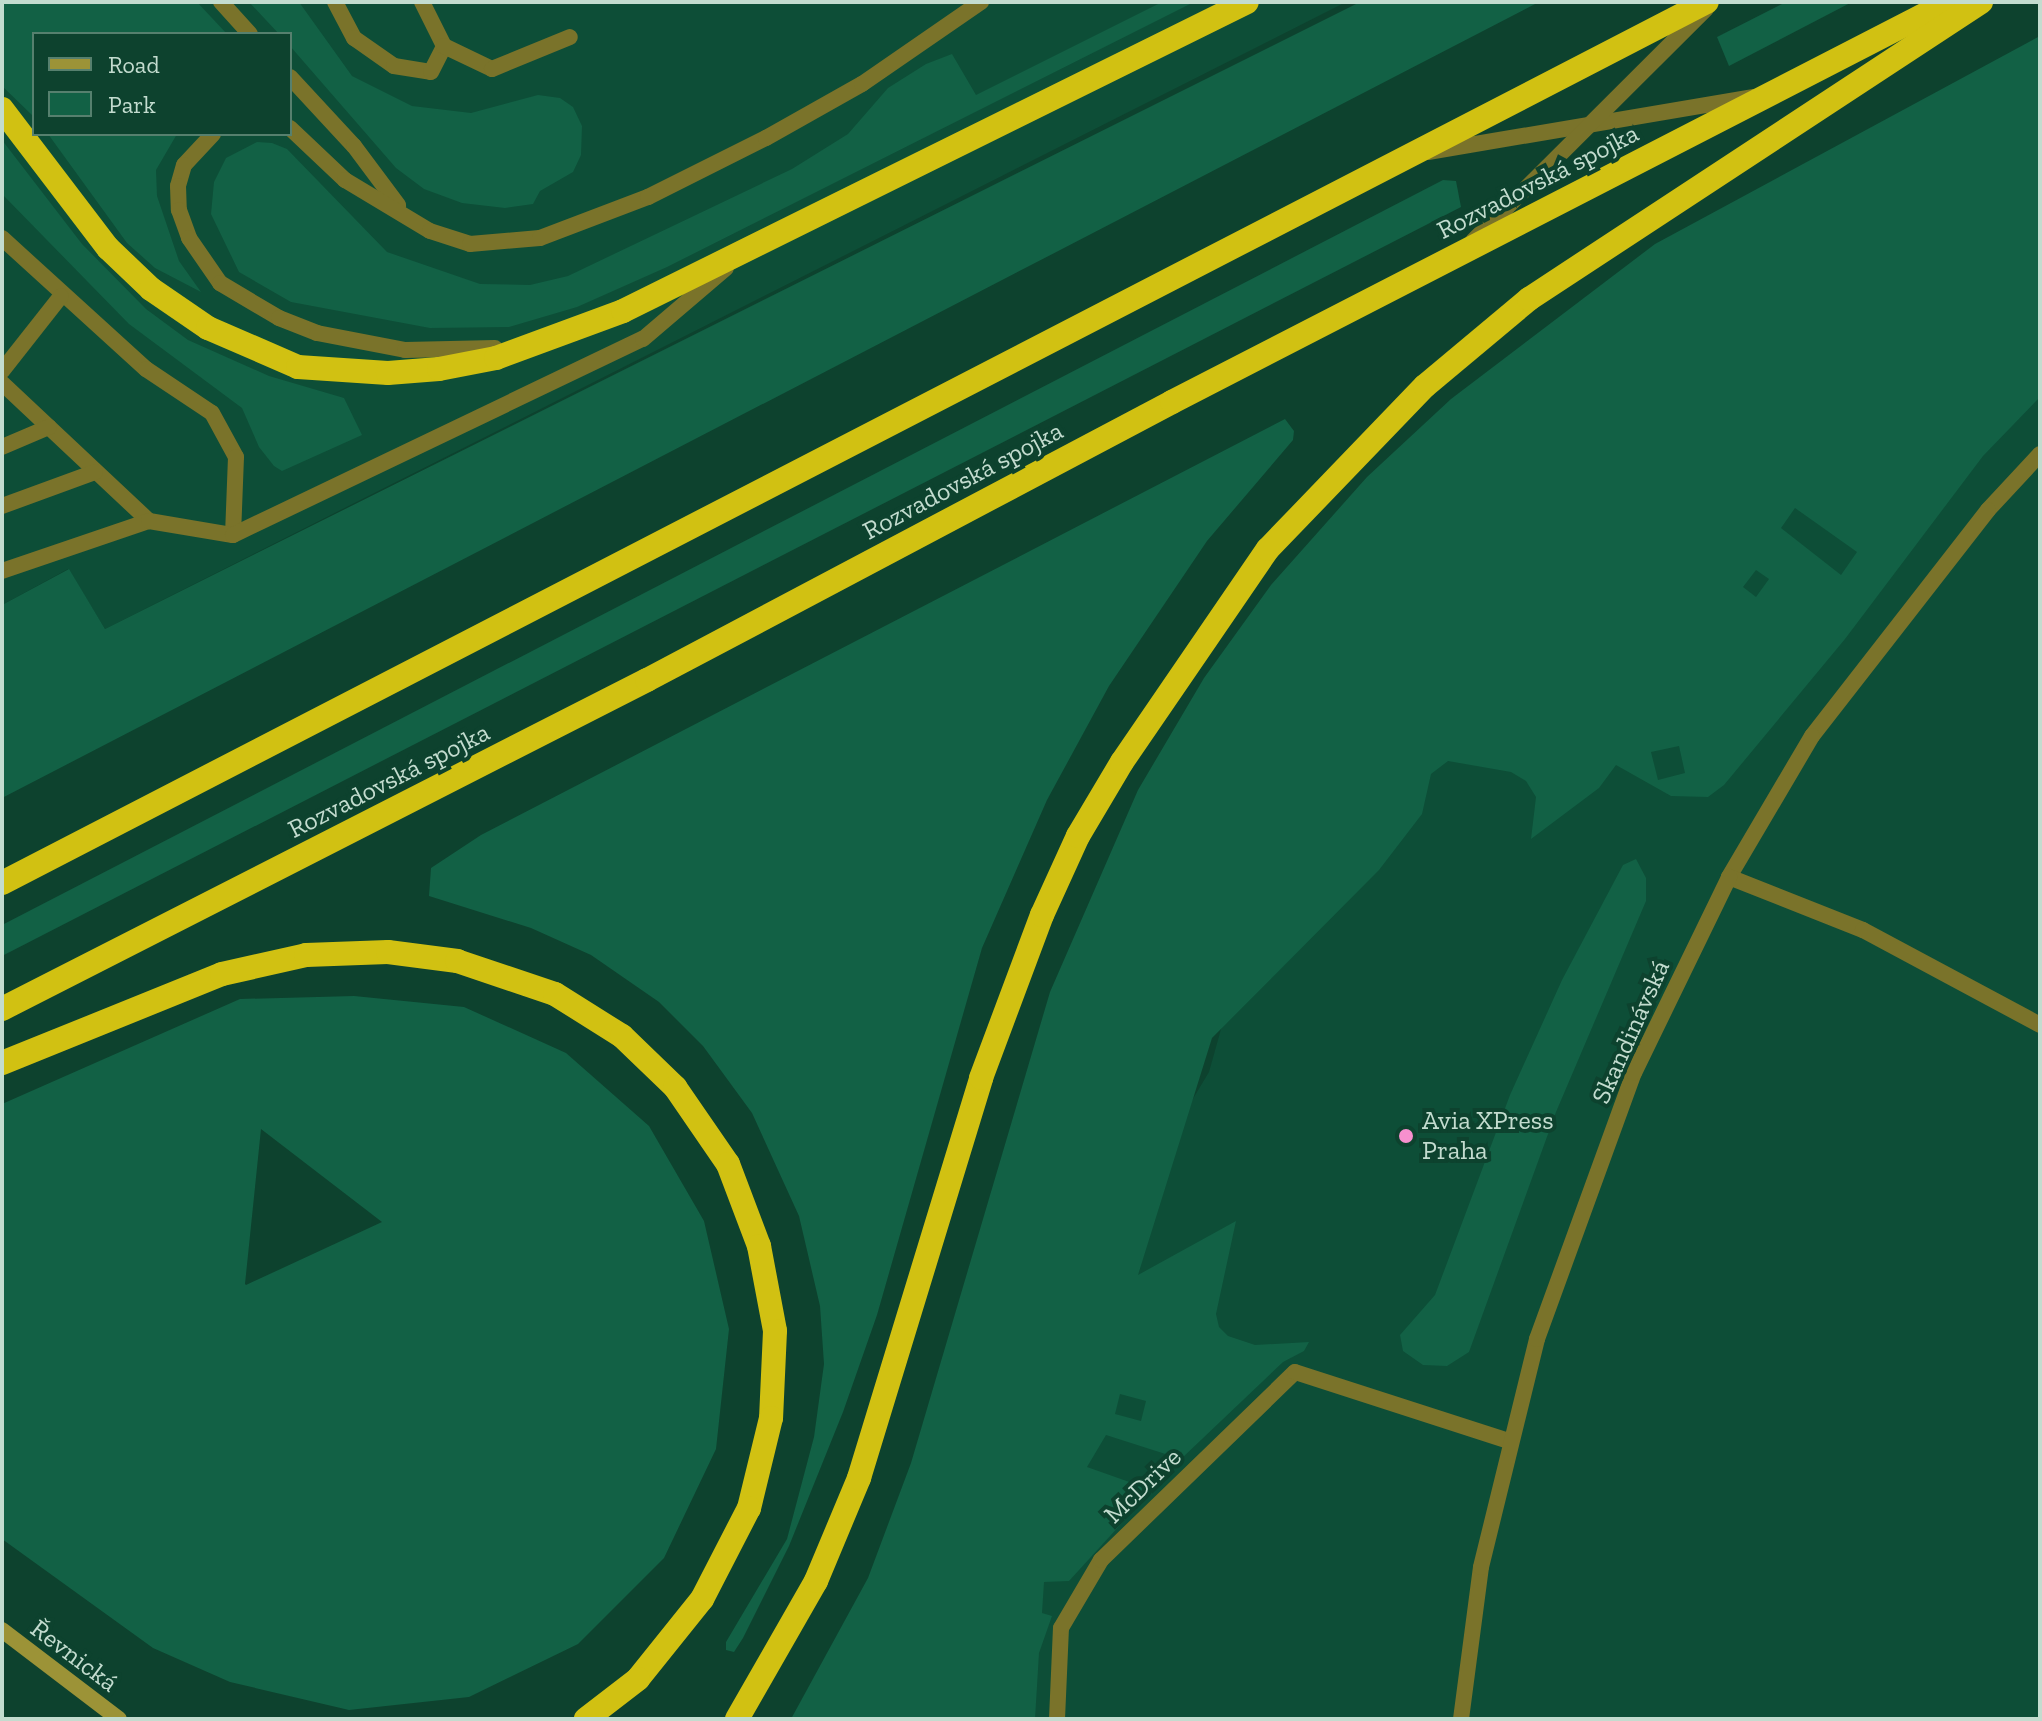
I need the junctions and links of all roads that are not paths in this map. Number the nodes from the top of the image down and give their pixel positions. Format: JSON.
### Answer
{"nodes":[{"id":1,"x":221,"y":2,"type":"edge"},
{"id":2,"x":335,"y":2,"type":"edge"},
{"id":3,"x":422,"y":2,"type":"edge"},
{"id":4,"x":981,"y":2,"type":"edge"},
{"id":5,"x":1247,"y":2,"type":"edge"},
{"id":6,"x":1710,"y":2,"type":"edge"},
{"id":7,"x":1949,"y":2,"type":"edge"},
{"id":8,"x":1981,"y":2,"type":"edge"},
{"id":9,"x":248,"y":32,"type":"edge"},
{"id":10,"x":570,"y":37,"type":"dead end"},
{"id":11,"x":444,"y":46,"type":"junction"},
{"id":12,"x":292,"y":79,"type":"edge"},
{"id":13,"x":1770,"y":94,"type":"junction"},
{"id":14,"x":2,"y":109,"type":"edge"},
{"id":15,"x":1588,"y":125,"type":"junction"},
{"id":16,"x":292,"y":130,"type":"edge"},
{"id":17,"x":211,"y":136,"type":"edge"},
{"id":18,"x":1411,"y":155,"type":"junction"},
{"id":19,"x":410,"y":218,"type":"junction"},
{"id":20,"x":2,"y":238,"type":"edge"},
{"id":21,"x":749,"y":249,"type":"junction"},
{"id":22,"x":1457,"y":256,"type":"junction"},
{"id":23,"x":61,"y":296,"type":"junction"},
{"id":24,"x":536,"y":345,"type":"junction"},
{"id":25,"x":2,"y":371,"type":"edge"},
{"id":26,"x":2,"y":383,"type":"edge"},
{"id":27,"x":49,"y":427,"type":"junction"},
{"id":28,"x":2,"y":447,"type":"edge"},
{"id":29,"x":2040,"y":454,"type":"edge"},
{"id":30,"x":95,"y":472,"type":"junction"},
{"id":31,"x":2,"y":506,"type":"edge"},
{"id":32,"x":149,"y":521,"type":"junction"},
{"id":33,"x":233,"y":535,"type":"junction"},
{"id":34,"x":2,"y":571,"type":"edge"},
{"id":35,"x":1729,"y":877,"type":"junction"},
{"id":36,"x":2,"y":883,"type":"edge"},
{"id":37,"x":2,"y":1009,"type":"edge"},
{"id":38,"x":2040,"y":1025,"type":"edge"},
{"id":39,"x":2,"y":1063,"type":"edge"},
{"id":40,"x":1509,"y":1441,"type":"junction"},
{"id":41,"x":2,"y":1630,"type":"edge"},
{"id":42,"x":736,"y":1715,"type":"edge"},
{"id":43,"x":119,"y":1719,"type":"edge"},
{"id":44,"x":586,"y":1719,"type":"edge"},
{"id":45,"x":1057,"y":1719,"type":"edge"},
{"id":46,"x":1461,"y":1719,"type":"edge"}],
"edges":[{"from":1,"to":9,"type":"street"},
{"from":2,"to":11,"type":"street"},
{"from":3,"to":11,"type":"street"},
{"from":4,"to":19,"type":"street"},
{"from":5,"to":21,"type":"highway"},
{"from":6,"to":15,"type":"street"},
{"from":6,"to":18,"type":"highway"},
{"from":7,"to":13,"type":"highway","name":"Rozvadovská spojka"},
{"from":8,"to":42,"type":"highway"},
{"from":10,"to":11,"type":"street"},
{"from":12,"to":19,"type":"street"},
{"from":13,"to":15,"type":"street"},
{"from":13,"to":22,"type":"highway","name":"Rozvadovská spojka"},
{"from":14,"to":24,"type":"highway"},
{"from":15,"to":18,"type":"street"},
{"from":15,"to":22,"type":"street"},
{"from":16,"to":19,"type":"street"},
{"from":17,"to":24,"type":"street"},
{"from":18,"to":36,"type":"highway"},
{"from":20,"to":23,"type":"street"},
{"from":21,"to":24,"type":"highway"},
{"from":21,"to":33,"type":"street"},
{"from":22,"to":37,"type":"highway","name":"Rozvadovská spojka"},
{"from":23,"to":25,"type":"street"},
{"from":23,"to":33,"type":"street"},
{"from":26,"to":27,"type":"street"},
{"from":27,"to":28,"type":"street"},
{"from":27,"to":30,"type":"street"},
{"from":29,"to":35,"type":"street","name":"Skandinávská"},
{"from":30,"to":31,"type":"street"},
{"from":30,"to":32,"type":"street"},
{"from":32,"to":33,"type":"street"},
{"from":32,"to":34,"type":"street"},
{"from":35,"to":38,"type":"street"},
{"from":35,"to":40,"type":"street","name":"Skandinávská"},
{"from":39,"to":44,"type":"highway"},
{"from":40,"to":45,"type":"street","name":"McDrive"},
{"from":40,"to":46,"type":"street","name":"Skandinávská"},
{"from":41,"to":43,"type":"main road","name":"Řevnická"}]}
